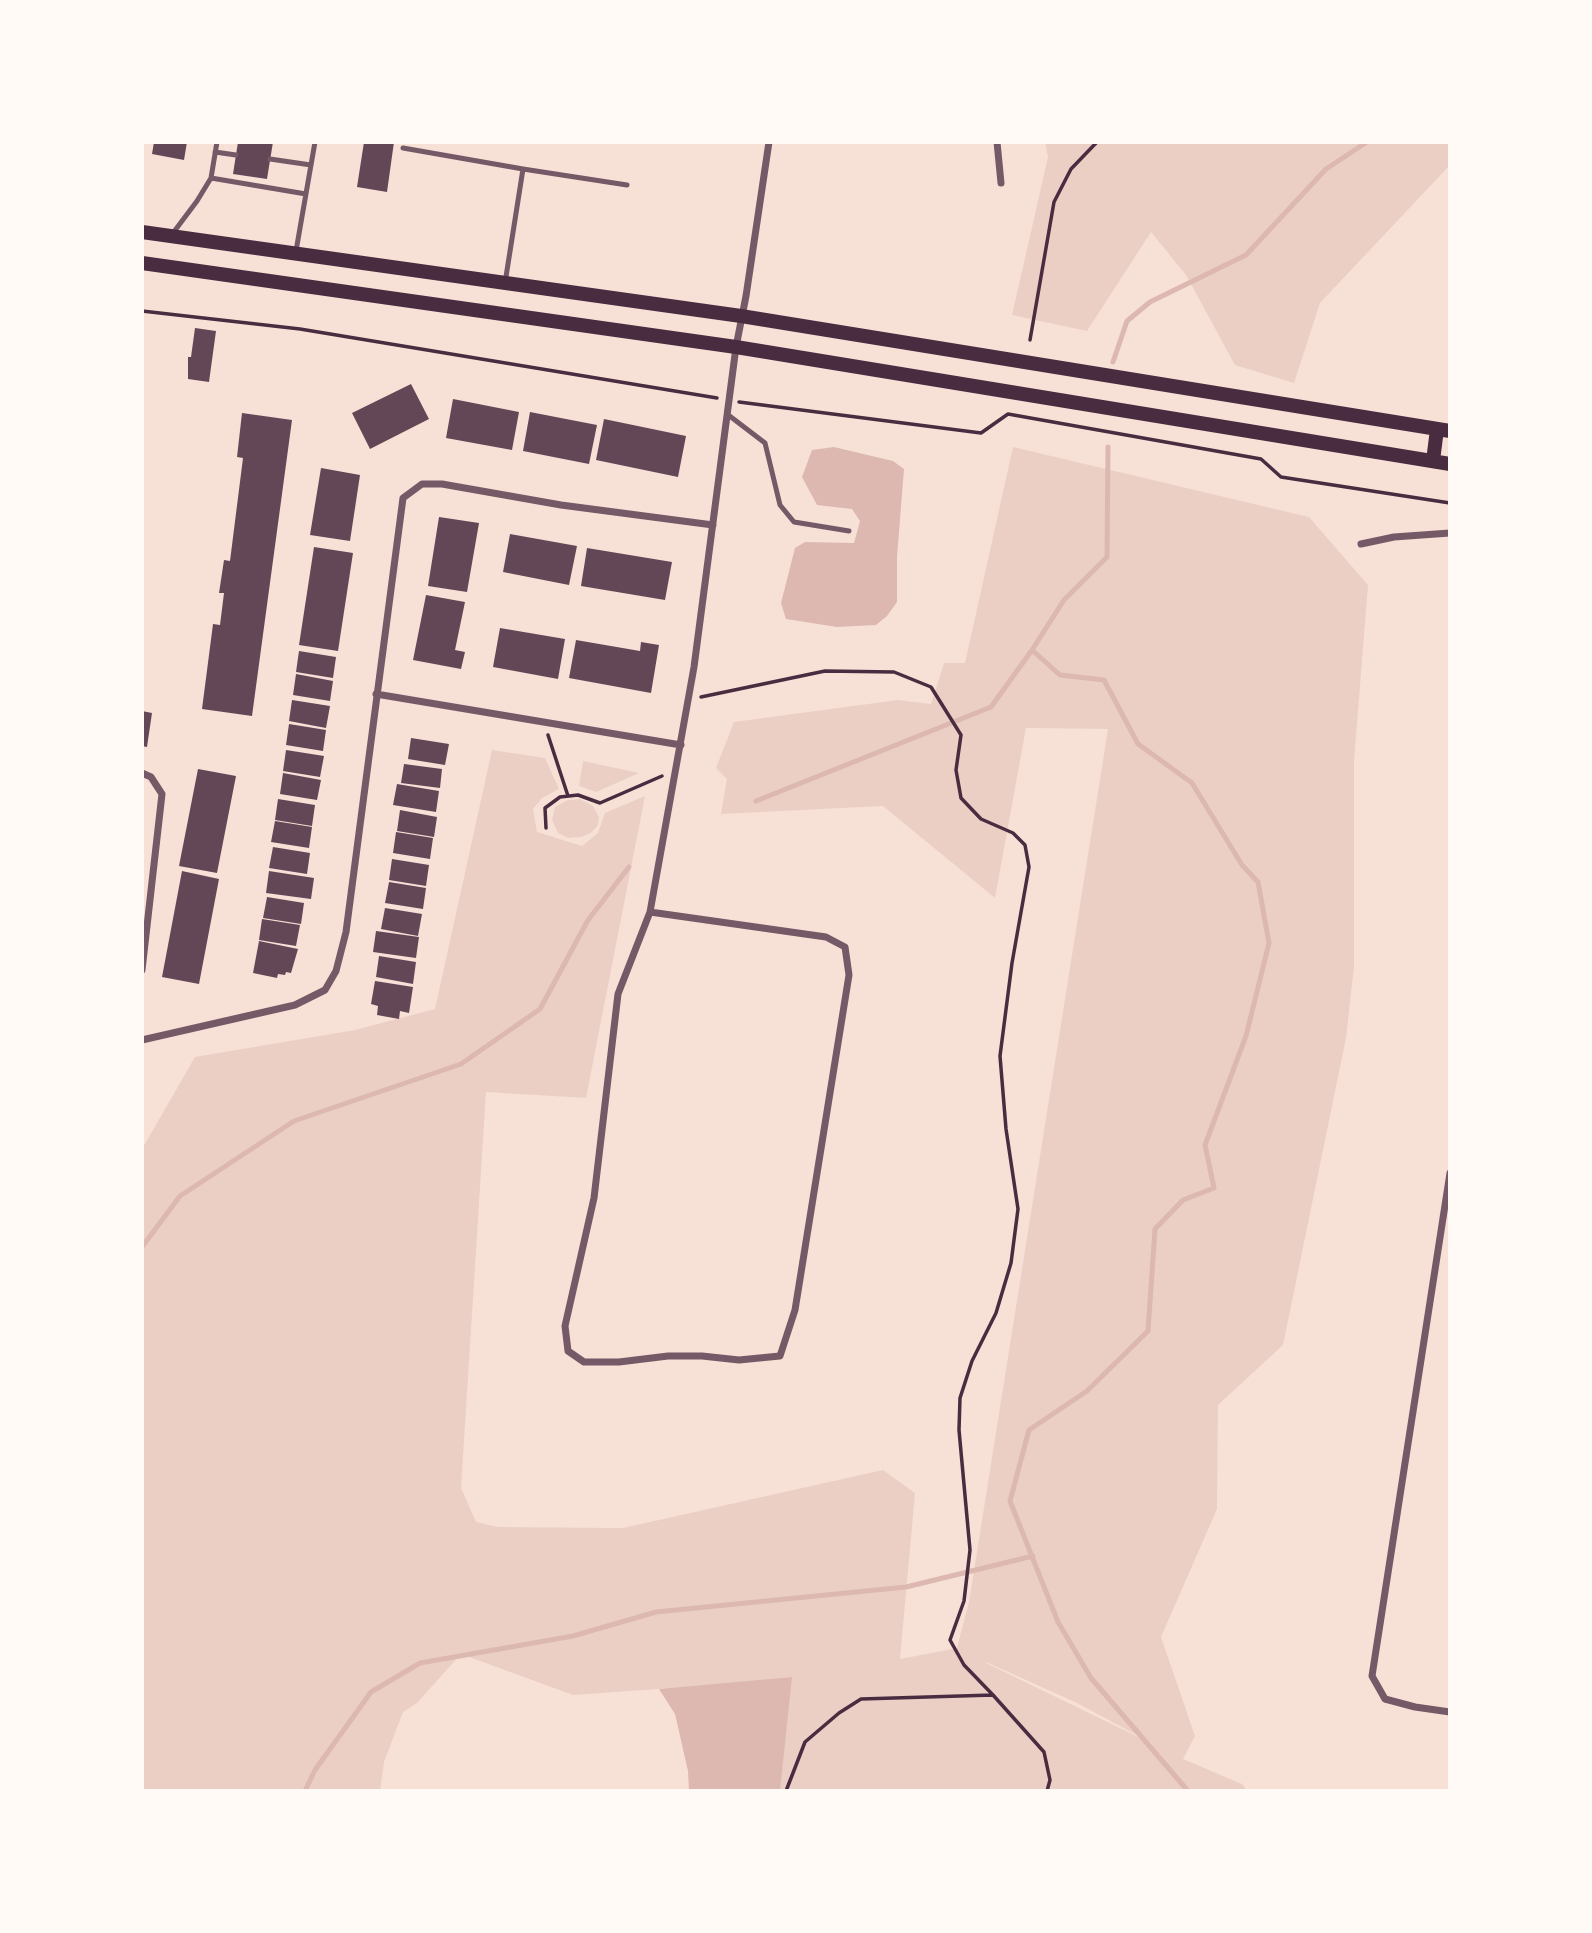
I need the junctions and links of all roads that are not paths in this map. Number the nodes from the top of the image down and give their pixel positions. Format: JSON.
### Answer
{"nodes":[{"id":1,"x":217,"y":142,"type":"edge"},
{"id":2,"x":315,"y":142,"type":"edge"},
{"id":3,"x":769,"y":142,"type":"edge"},
{"id":4,"x":996,"y":142,"type":"edge"},
{"id":5,"x":403,"y":148,"type":"dead end"},
{"id":6,"x":215,"y":152,"type":"junction"},
{"id":7,"x":236,"y":155,"type":"dead end"},
{"id":8,"x":270,"y":159,"type":"dead end"},
{"id":9,"x":311,"y":165,"type":"junction"},
{"id":10,"x":523,"y":169,"type":"junction"},
{"id":11,"x":211,"y":178,"type":"junction"},
{"id":12,"x":1001,"y":183,"type":"dead end"},
{"id":13,"x":627,"y":185,"type":"dead end"},
{"id":14,"x":306,"y":194,"type":"junction"},
{"id":15,"x":142,"y":232,"type":"edge"},
{"id":16,"x":170,"y":236,"type":"junction"},
{"id":17,"x":296,"y":254,"type":"junction"},
{"id":18,"x":142,"y":263,"type":"edge"},
{"id":19,"x":505,"y":283,"type":"junction"},
{"id":20,"x":741,"y":316,"type":"junction"},
{"id":21,"x":736,"y":347,"type":"junction"},
{"id":22,"x":727,"y":414,"type":"junction"},
{"id":23,"x":1443,"y":430,"type":"edge"},
{"id":24,"x":1433,"y":461,"type":"junction"},
{"id":25,"x":1450,"y":464,"type":"edge"},
{"id":26,"x":713,"y":525,"type":"junction"},
{"id":27,"x":849,"y":531,"type":"dead end"},
{"id":28,"x":1450,"y":533,"type":"edge"},
{"id":29,"x":1361,"y":544,"type":"dead end"},
{"id":30,"x":376,"y":694,"type":"junction"},
{"id":31,"x":681,"y":745,"type":"junction"},
{"id":32,"x":142,"y":774,"type":"edge"},
{"id":33,"x":650,"y":912,"type":"junction"},
{"id":34,"x":143,"y":945,"type":"edge"},
{"id":35,"x":142,"y":970,"type":"edge"},
{"id":36,"x":142,"y":1040,"type":"edge"},
{"id":37,"x":1450,"y":1173,"type":"edge"},
{"id":38,"x":1450,"y":1712,"type":"edge"}],
"edges":[{"from":1,"to":6,"type":"lane"},
{"from":2,"to":9,"type":"lane"},
{"from":3,"to":20,"type":"street"},
{"from":4,"to":12,"type":"street"},
{"from":5,"to":10,"type":"lane"},
{"from":6,"to":7,"type":"lane"},
{"from":6,"to":11,"type":"lane"},
{"from":8,"to":9,"type":"lane"},
{"from":9,"to":14,"type":"lane"},
{"from":10,"to":13,"type":"lane"},
{"from":10,"to":19,"type":"lane"},
{"from":11,"to":14,"type":"lane"},
{"from":11,"to":16,"type":"lane"},
{"from":14,"to":17,"type":"lane"},
{"from":15,"to":16,"type":"main road"},
{"from":16,"to":17,"type":"main road"},
{"from":17,"to":19,"type":"main road"},
{"from":18,"to":21,"type":"main road"},
{"from":19,"to":20,"type":"main road"},
{"from":20,"to":21,"type":"street"},
{"from":20,"to":23,"type":"main road"},
{"from":21,"to":22,"type":"street"},
{"from":21,"to":24,"type":"main road"},
{"from":22,"to":26,"type":"street"},
{"from":22,"to":27,"type":"lane"},
{"from":23,"to":24,"type":"main road"},
{"from":24,"to":25,"type":"main road"},
{"from":26,"to":30,"type":"street"},
{"from":26,"to":31,"type":"street"},
{"from":28,"to":29,"type":"street"},
{"from":30,"to":31,"type":"street"},
{"from":30,"to":36,"type":"street"},
{"from":31,"to":33,"type":"street"},
{"from":32,"to":34,"type":"street"},
{"from":33,"to":33,"type":"street"},
{"from":34,"to":35,"type":"street"},
{"from":37,"to":38,"type":"street"}]}
